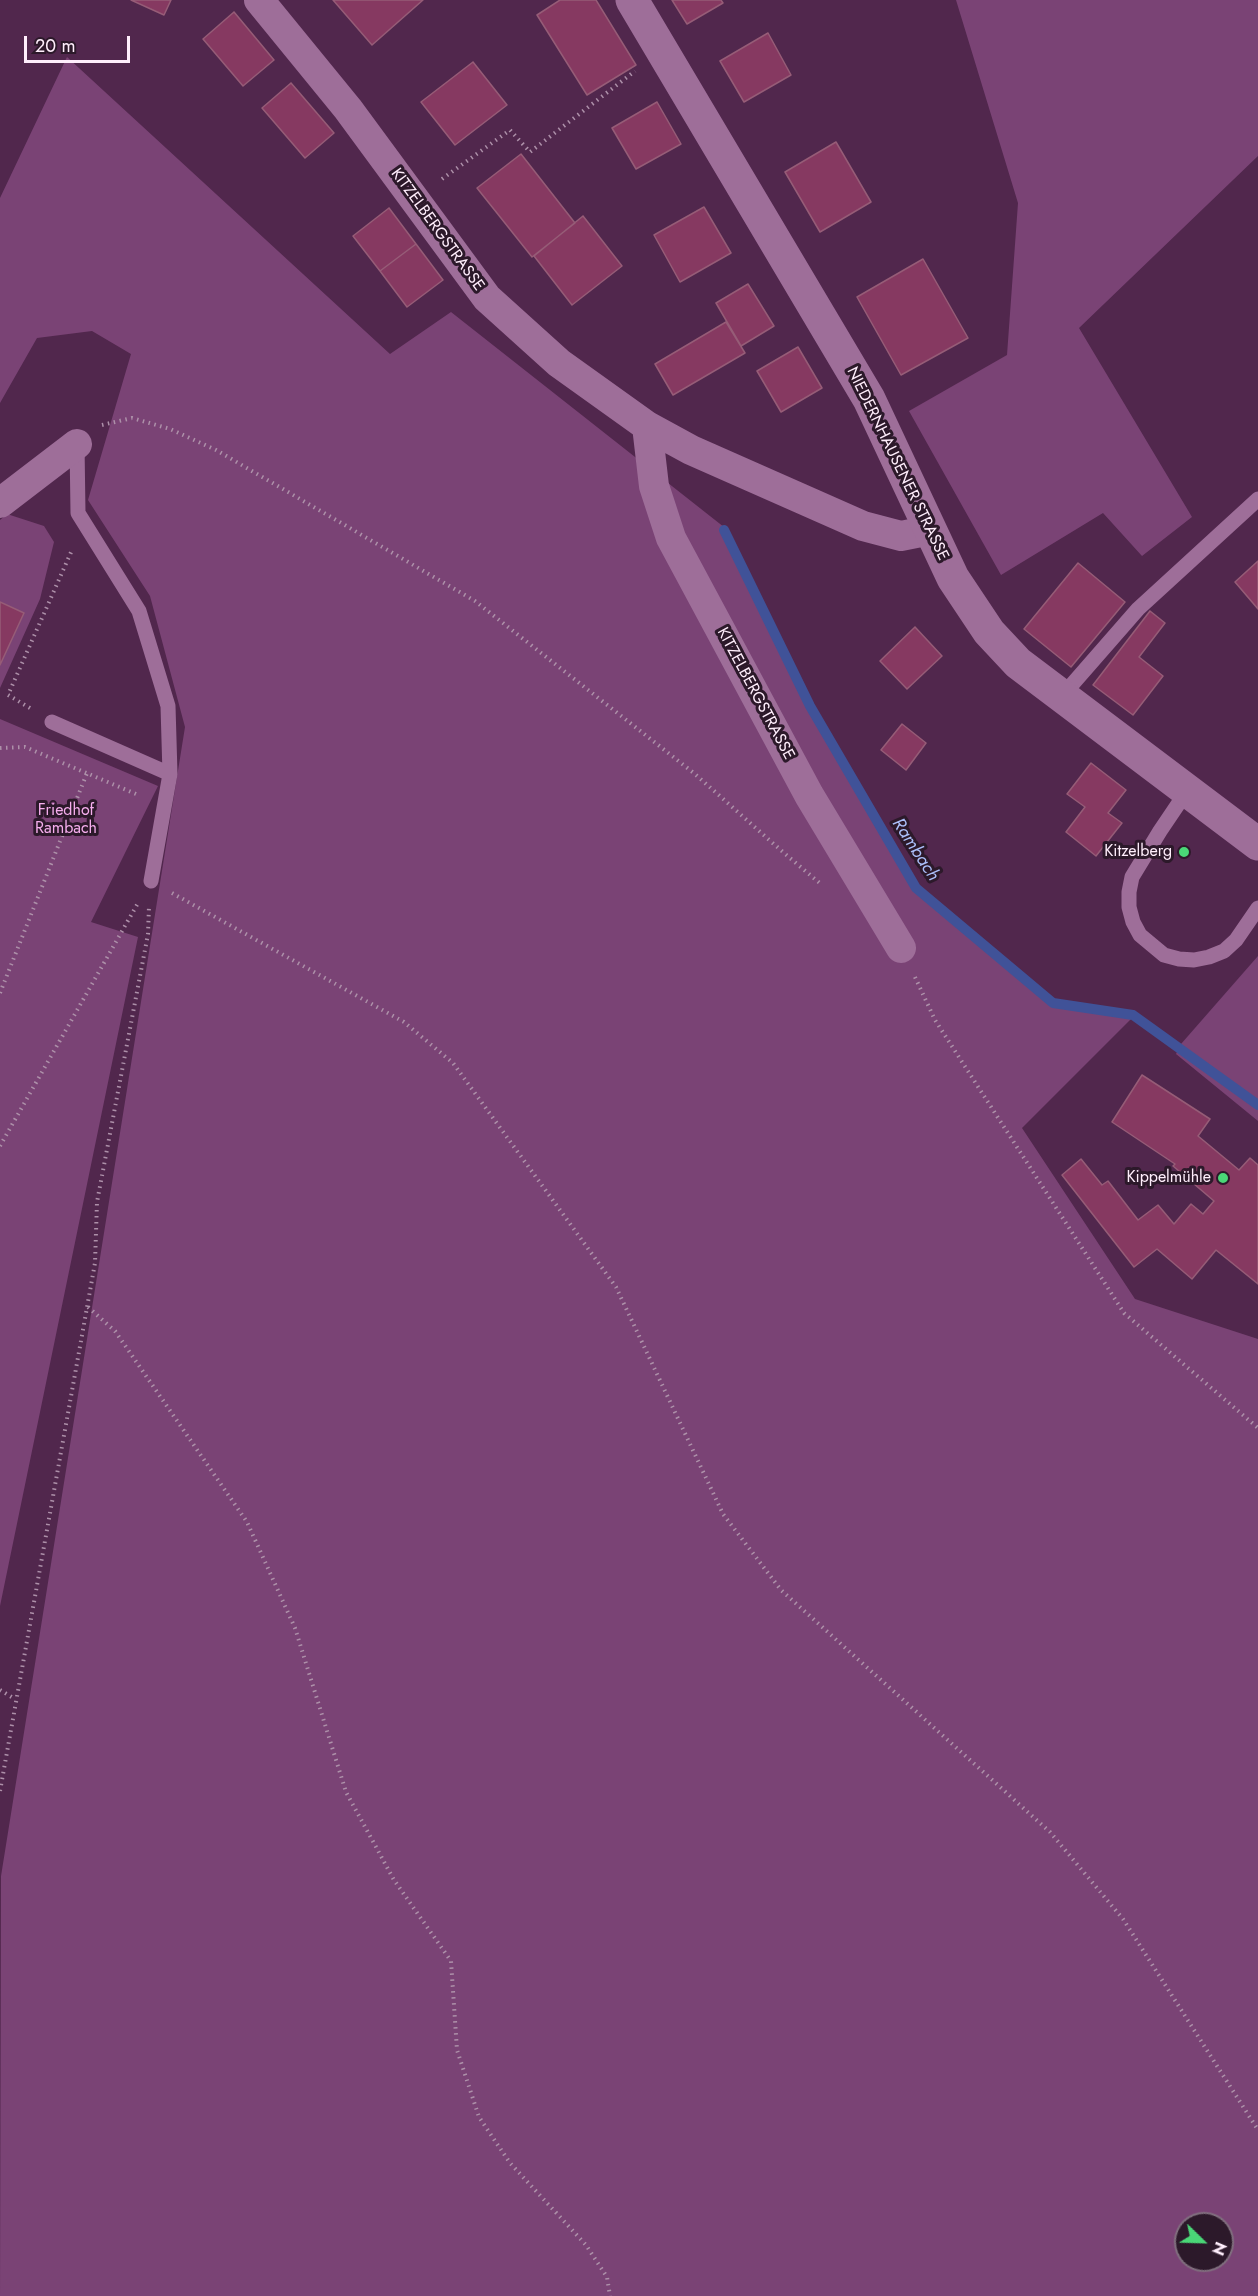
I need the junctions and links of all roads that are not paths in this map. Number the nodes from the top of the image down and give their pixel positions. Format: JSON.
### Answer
{"nodes":[{"id":1,"x":260,"y":0,"type":"edge"},
{"id":2,"x":632,"y":0,"type":"edge"},
{"id":3,"x":647,"y":426,"type":"junction"},
{"id":4,"x":77,"y":444,"type":"joint"},
{"id":5,"x":1258,"y":499,"type":"edge"},
{"id":6,"x":0,"y":503,"type":"edge"},
{"id":7,"x":931,"y":530,"type":"junction"},
{"id":8,"x":1062,"y":696,"type":"junction"},
{"id":9,"x":52,"y":722,"type":"road end"},
{"id":10,"x":170,"y":774,"type":"junction"},
{"id":11,"x":1187,"y":791,"type":"junction"},
{"id":12,"x":1258,"y":844,"type":"edge"},
{"id":13,"x":151,"y":881,"type":"road end"},
{"id":14,"x":1258,"y":908,"type":"edge"},
{"id":15,"x":901,"y":948,"type":"road end"}],
"edges":[{"from":1,"to":3,"type":"street","name":"KITZELBERGSTRASSE"},
{"from":2,"to":7,"type":"main road","name":"NIEDERNHAUSENER STRASSE"},
{"from":3,"to":7,"type":"street","name":"KITZELBERGSTRASSE"},
{"from":3,"to":15,"type":"street","name":"KITZELBERGSTRASSE"},
{"from":4,"to":6,"type":"street"},
{"from":4,"to":10,"type":"lane"},
{"from":5,"to":8,"type":"lane"},
{"from":7,"to":8,"type":"main road","name":"NIEDERNHAUSENER STRASSE"},
{"from":8,"to":11,"type":"main road","name":"NIEDERNHAUSENER STRASSE"},
{"from":9,"to":10,"type":"lane"},
{"from":10,"to":13,"type":"lane"},
{"from":11,"to":12,"type":"main road","name":"NIEDERNHAUSENER STRASSE"},
{"from":11,"to":14,"type":"lane"}]}
